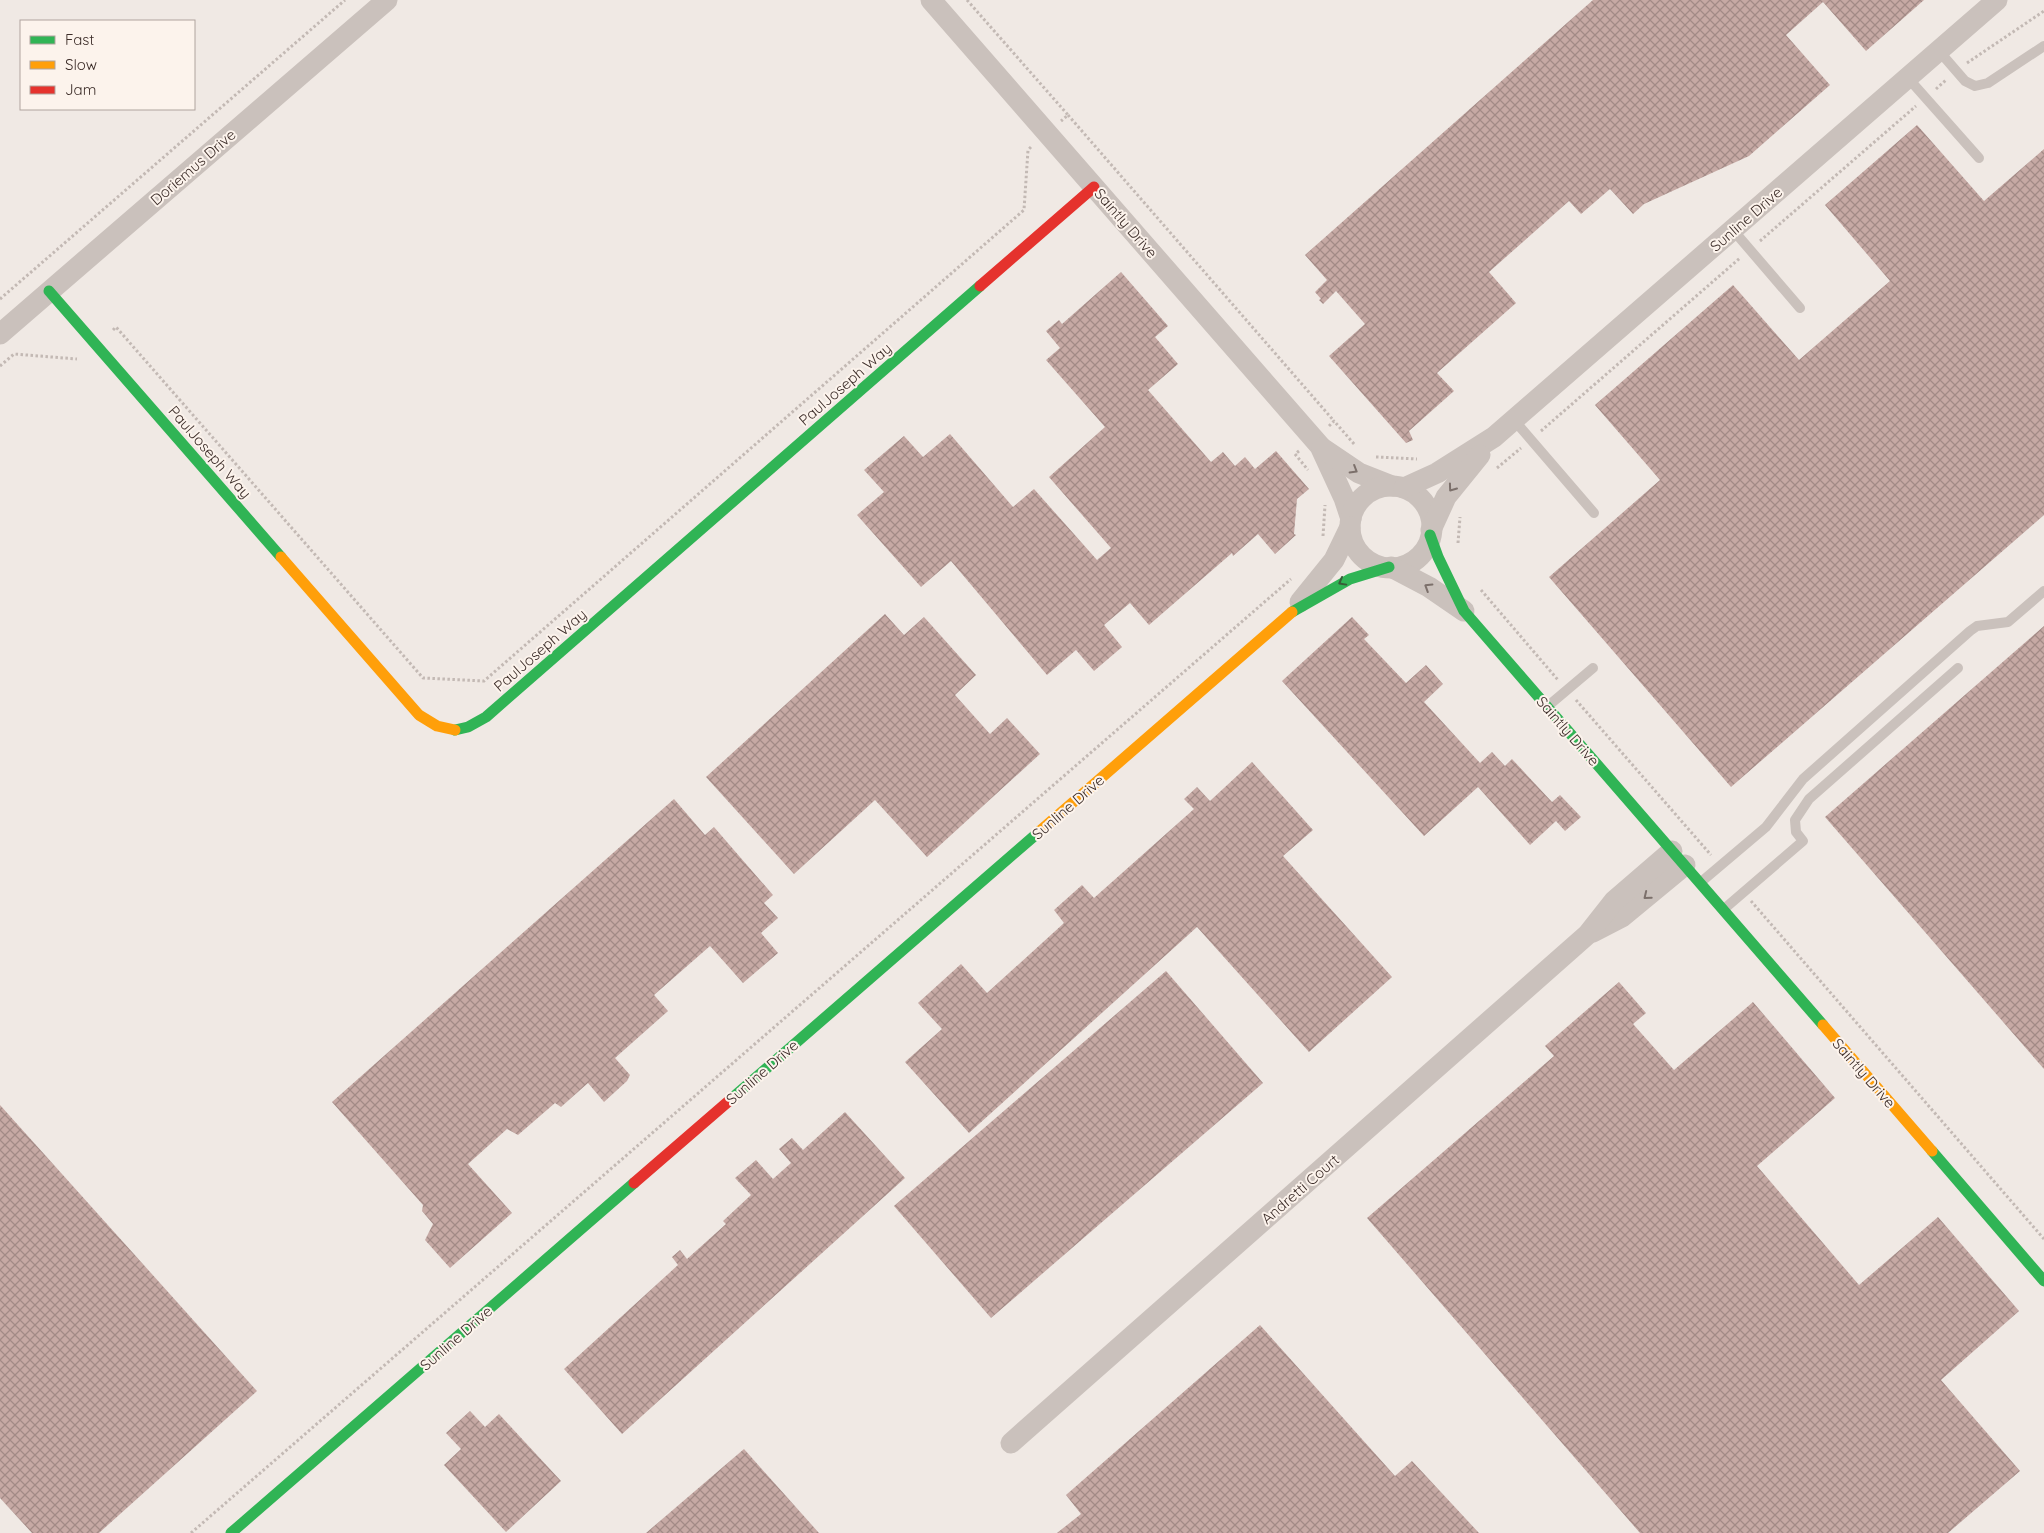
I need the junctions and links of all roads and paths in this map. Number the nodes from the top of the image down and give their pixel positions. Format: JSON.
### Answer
{"nodes":[{"id":1,"x":346,"y":0,"type":"edge"},
{"id":2,"x":387,"y":0,"type":"edge"},
{"id":3,"x":931,"y":0,"type":"edge"},
{"id":4,"x":967,"y":0,"type":"edge"},
{"id":5,"x":1997,"y":0,"type":"edge"},
{"id":6,"x":2044,"y":11,"type":"edge"},
{"id":7,"x":2044,"y":46,"type":"edge"},
{"id":8,"x":1938,"y":51,"type":"junction"},
{"id":9,"x":1956,"y":71,"type":"junction"},
{"id":10,"x":1908,"y":78,"type":"junction"},
{"id":11,"x":1926,"y":98,"type":"junction"},
{"id":12,"x":1068,"y":115,"type":"junction"},
{"id":13,"x":1047,"y":133,"type":"junction"},
{"id":14,"x":1979,"y":158,"type":"dead end"},
{"id":15,"x":1094,"y":187,"type":"junction"},
{"id":16,"x":1733,"y":230,"type":"junction"},
{"id":17,"x":1750,"y":250,"type":"junction"},
{"id":18,"x":49,"y":291,"type":"junction"},
{"id":19,"x":0,"y":299,"type":"edge"},
{"id":20,"x":1800,"y":308,"type":"dead end"},
{"id":21,"x":0,"y":334,"type":"edge"},
{"id":22,"x":96,"y":344,"type":"junction"},
{"id":23,"x":0,"y":365,"type":"edge"},
{"id":24,"x":1514,"y":420,"type":"junction"},
{"id":25,"x":1334,"y":421,"type":"junction"},
{"id":26,"x":1494,"y":437,"type":"junction"},
{"id":27,"x":1531,"y":439,"type":"junction"},
{"id":28,"x":1317,"y":442,"type":"junction"},
{"id":29,"x":1358,"y":449,"type":"dead end"},
{"id":30,"x":1374,"y":457,"type":"dead end"},
{"id":31,"x":1420,"y":460,"type":"dead end"},
{"id":32,"x":1497,"y":468,"type":"dead end"},
{"id":33,"x":1313,"y":476,"type":"dead end"},
{"id":34,"x":1398,"y":487,"type":"junction"},
{"id":35,"x":1325,"y":499,"type":"dead end"},
{"id":36,"x":1594,"y":513,"type":"dead end"},
{"id":37,"x":1350,"y":523,"type":"junction"},
{"id":38,"x":1431,"y":533,"type":"junction"},
{"id":39,"x":1322,"y":543,"type":"dead end"},
{"id":40,"x":1390,"y":567,"type":"junction"},
{"id":41,"x":1292,"y":578,"type":"dead end"},
{"id":42,"x":2044,"y":591,"type":"edge"},
{"id":43,"x":1464,"y":611,"type":"junction"},
{"id":44,"x":1292,"y":612,"type":"junction"},
{"id":45,"x":1593,"y":668,"type":"dead end"},
{"id":46,"x":1958,"y":668,"type":"dead end"},
{"id":47,"x":1547,"y":707,"type":"junction"},
{"id":48,"x":1679,"y":858,"type":"junction"},
{"id":49,"x":1700,"y":883,"type":"junction"},
{"id":50,"x":1723,"y":910,"type":"junction"},
{"id":51,"x":2044,"y":1280,"type":"edge"},
{"id":52,"x":1011,"y":1443,"type":"dead end"},
{"id":53,"x":191,"y":1533,"type":"edge"},
{"id":54,"x":231,"y":1533,"type":"edge"}],
"edges":[{"from":1,"to":19,"type":"path"},
{"from":2,"to":18,"type":"street","name":"Doriemus Drive"},
{"from":3,"to":13,"type":"street","name":"Saintly Drive"},
{"from":4,"to":12,"type":"path"},
{"from":5,"to":8,"type":"street","name":"Sunline Drive"},
{"from":6,"to":9,"type":"path"},
{"from":7,"to":9,"type":"lane"},
{"from":8,"to":9,"type":"lane"},
{"from":8,"to":10,"type":"street","name":"Sunline Drive"},
{"from":9,"to":11,"type":"path"},
{"from":10,"to":11,"type":"lane"},
{"from":10,"to":16,"type":"street","name":"Sunline Drive"},
{"from":11,"to":14,"type":"lane"},
{"from":11,"to":17,"type":"path"},
{"from":12,"to":13,"type":"path"},
{"from":12,"to":25,"type":"path"},
{"from":13,"to":15,"type":"street","name":"Saintly Drive"},
{"from":13,"to":22,"type":"path"},
{"from":15,"to":22,"type":"street","name":"PaulJoseph Way"},
{"from":15,"to":28,"type":"street","name":"Saintly Drive"},
{"from":16,"to":17,"type":"lane"},
{"from":16,"to":24,"type":"street","name":"Sunline Drive"},
{"from":17,"to":20,"type":"lane"},
{"from":17,"to":27,"type":"path"},
{"from":18,"to":21,"type":"street","name":"Doriemus Drive"},
{"from":18,"to":22,"type":"street","name":"PaulJoseph Way"},
{"from":22,"to":23,"type":"path"},
{"from":24,"to":26,"type":"street","name":"Sunline Drive"},
{"from":24,"to":27,"type":"lane"},
{"from":25,"to":28,"type":"path"},
{"from":25,"to":29,"type":"path"},
{"from":26,"to":34,"type":"street","name":"Sunline Drive"},
{"from":26,"to":38,"type":"street","name":"Sunline Drive","one_way":true},
{"from":27,"to":32,"type":"path"},
{"from":27,"to":36,"type":"lane"},
{"from":28,"to":33,"type":"path"},
{"from":28,"to":34,"type":"street","name":"Saintly Drive","one_way":true},
{"from":28,"to":37,"type":"street","name":"Saintly Drive"},
{"from":30,"to":31,"type":"path"},
{"from":34,"to":37,"type":"street"},
{"from":34,"to":38,"type":"street"},
{"from":35,"to":39,"type":"path"},
{"from":37,"to":40,"type":"street"},
{"from":37,"to":44,"type":"street","name":"Sunline Drive"},
{"from":38,"to":40,"type":"street"},
{"from":38,"to":43,"type":"street","name":"Saintly Drive"},
{"from":43,"to":40,"type":"street","name":"Saintly Drive","one_way":true},
{"from":40,"to":44,"type":"street","name":"Sunline Drive","one_way":true},
{"from":41,"to":53,"type":"path"},
{"from":42,"to":49,"type":"lane"},
{"from":43,"to":47,"type":"street","name":"Saintly Drive"},
{"from":44,"to":54,"type":"street","name":"Sunline Drive"},
{"from":45,"to":47,"type":"lane"},
{"from":46,"to":50,"type":"lane"},
{"from":47,"to":48,"type":"street","name":"Saintly Drive"},
{"from":48,"to":49,"type":"street","name":"Saintly Drive"},
{"from":48,"to":52,"type":"street","name":"Andretti Court"},
{"from":49,"to":50,"type":"street","name":"Saintly Drive"},
{"from":50,"to":51,"type":"street","name":"Saintly Drive"}]}
